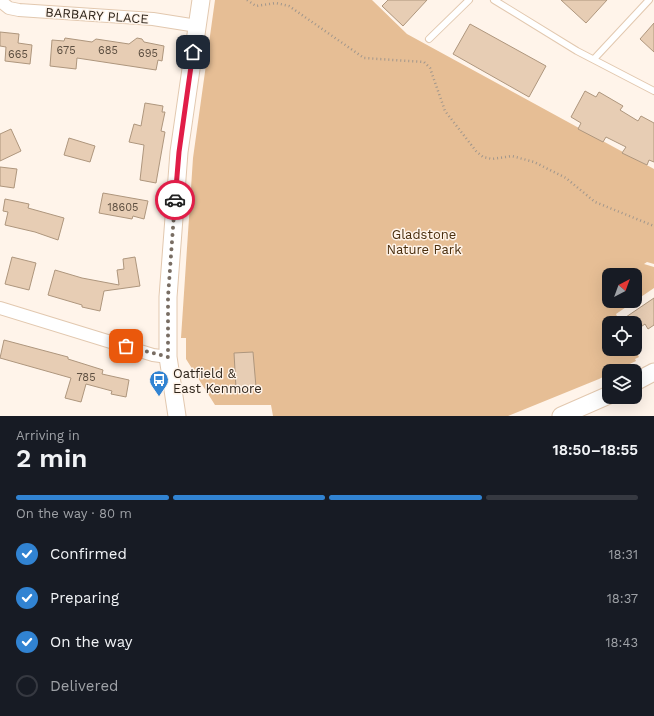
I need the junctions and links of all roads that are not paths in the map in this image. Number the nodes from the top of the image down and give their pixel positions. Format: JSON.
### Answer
{"nodes":[{"id":1,"x":201,"y":0,"type":"edge"},
{"id":2,"x":469,"y":0,"type":"edge"},
{"id":3,"x":494,"y":0,"type":"edge"},
{"id":4,"x":648,"y":0,"type":"edge"},
{"id":5,"x":0,"y":1,"type":"edge"},
{"id":6,"x":197,"y":26,"type":"junction"},
{"id":7,"x":429,"y":39,"type":"dead end"},
{"id":8,"x":594,"y":58,"type":"junction"},
{"id":9,"x":654,"y":91,"type":"edge"},
{"id":10,"x":0,"y":308,"type":"edge"},
{"id":11,"x":168,"y":357,"type":"junction"},
{"id":12,"x":654,"y":372,"type":"edge"},
{"id":13,"x":642,"y":378,"type":"edge"},
{"id":14,"x":602,"y":398,"type":"edge"},
{"id":15,"x":177,"y":416,"type":"edge"},
{"id":16,"x":562,"y":416,"type":"edge"}],
"edges":[{"from":1,"to":6,"type":"main road"},
{"from":2,"to":7,"type":"lane"},
{"from":3,"to":8,"type":"lane"},
{"from":4,"to":8,"type":"lane"},
{"from":5,"to":6,"type":"street","name":"BARBARY PLACE"},
{"from":6,"to":11,"type":"main road"},
{"from":8,"to":9,"type":"lane"},
{"from":10,"to":11,"type":"street"},
{"from":11,"to":15,"type":"main road"},
{"from":12,"to":13,"type":"main road"},
{"from":14,"to":16,"type":"main road"}]}
